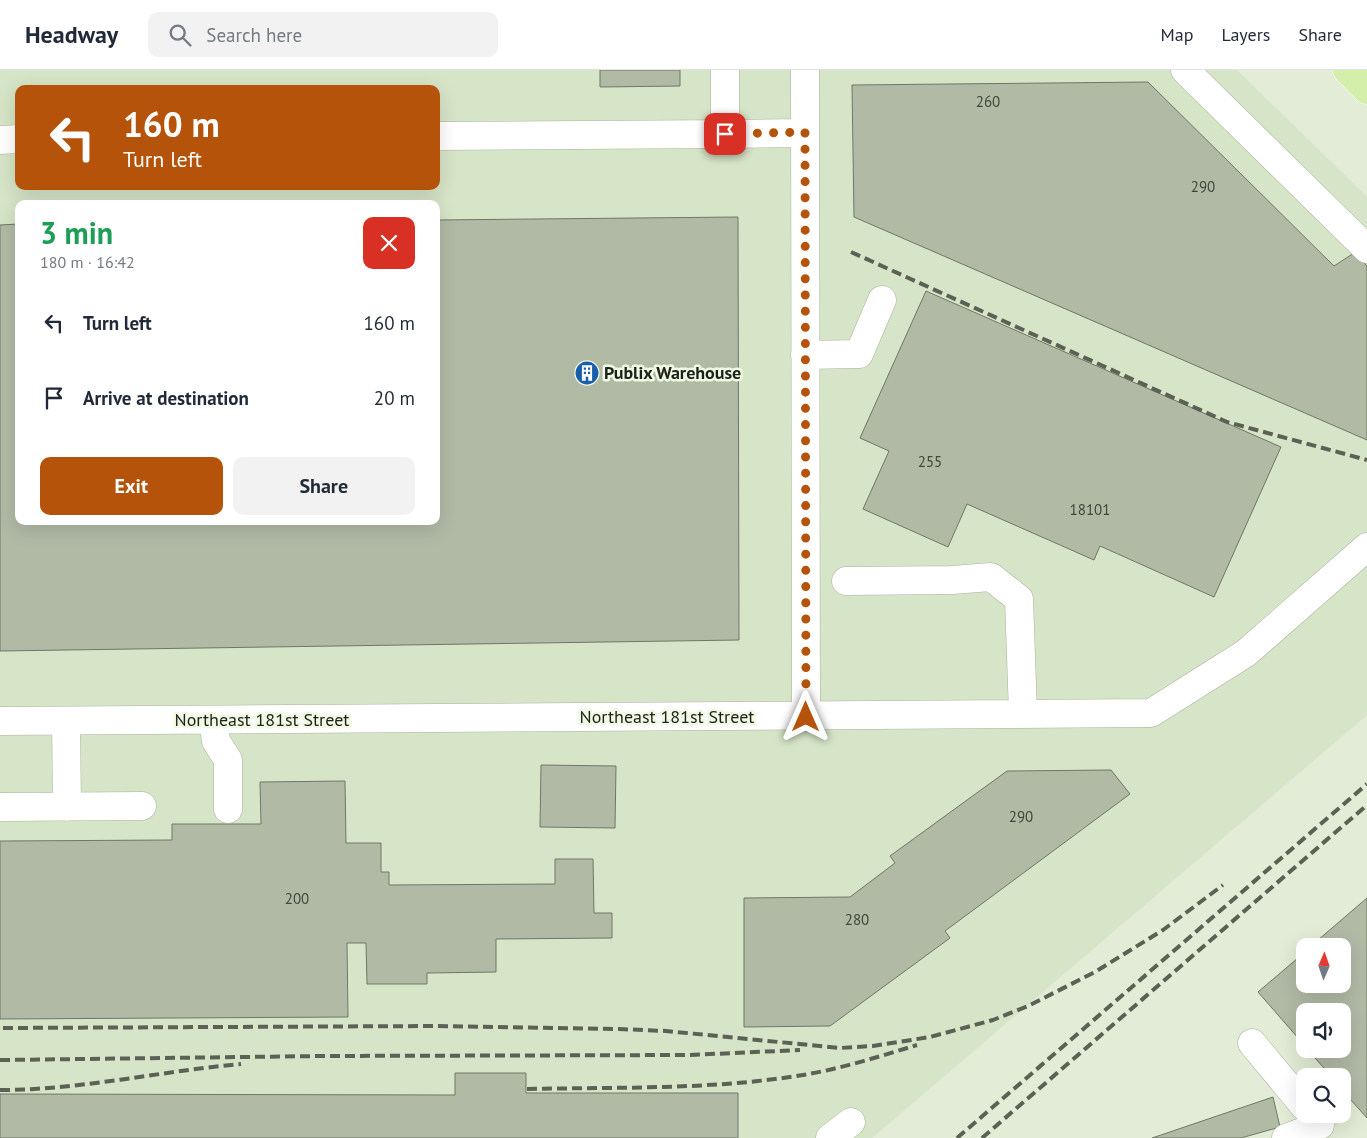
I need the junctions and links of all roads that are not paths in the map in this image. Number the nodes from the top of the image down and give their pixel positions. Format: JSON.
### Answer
{"nodes":[{"id":1,"x":725,"y":70,"type":"edge"},
{"id":2,"x":805,"y":70,"type":"edge"},
{"id":3,"x":1185,"y":70,"type":"edge"},
{"id":4,"x":1347,"y":70,"type":"edge"},
{"id":5,"x":1367,"y":90,"type":"edge"},
{"id":6,"x":805,"y":132,"type":"junction"},
{"id":7,"x":725,"y":134,"type":"junction"},
{"id":8,"x":440,"y":136,"type":"edge"},
{"id":9,"x":15,"y":139,"type":"edge"},
{"id":10,"x":0,"y":140,"type":"edge"},
{"id":11,"x":1367,"y":249,"type":"edge"},
{"id":12,"x":882,"y":300,"type":"dead end"},
{"id":13,"x":805,"y":356,"type":"junction"},
{"id":14,"x":1367,"y":547,"type":"edge"},
{"id":15,"x":846,"y":581,"type":"dead end"},
{"id":16,"x":1023,"y":714,"type":"junction"},
{"id":17,"x":806,"y":717,"type":"junction"},
{"id":18,"x":66,"y":720,"type":"junction"},
{"id":19,"x":213,"y":720,"type":"junction"},
{"id":20,"x":0,"y":721,"type":"edge"},
{"id":21,"x":67,"y":806,"type":"junction"},
{"id":22,"x":142,"y":806,"type":"dead end"},
{"id":23,"x":0,"y":807,"type":"edge"},
{"id":24,"x":228,"y":809,"type":"dead end"},
{"id":25,"x":1252,"y":1043,"type":"dead end"},
{"id":26,"x":1296,"y":1097,"type":"edge"},
{"id":27,"x":1312,"y":1123,"type":"edge"},
{"id":28,"x":1286,"y":1138,"type":"edge"}],
"edges":[{"from":1,"to":7,"type":"street"},
{"from":2,"to":6,"type":"street"},
{"from":3,"to":11,"type":"street"},
{"from":4,"to":5,"type":"main road"},
{"from":6,"to":7,"type":"street"},
{"from":6,"to":13,"type":"street"},
{"from":7,"to":8,"type":"street"},
{"from":9,"to":10,"type":"street"},
{"from":12,"to":13,"type":"street"},
{"from":13,"to":17,"type":"street"},
{"from":14,"to":16,"type":"street","name":"Northeast 181st Street"},
{"from":15,"to":16,"type":"street"},
{"from":16,"to":17,"type":"street","name":"Northeast 181st Street"},
{"from":17,"to":19,"type":"street","name":"Northeast 181st Street"},
{"from":18,"to":19,"type":"street","name":"Northeast 181st Street"},
{"from":18,"to":20,"type":"street","name":"Northeast 181st Street"},
{"from":18,"to":21,"type":"street"},
{"from":19,"to":24,"type":"street"},
{"from":21,"to":22,"type":"street"},
{"from":21,"to":23,"type":"street"},
{"from":25,"to":26,"type":"street"},
{"from":27,"to":28,"type":"street"}]}
